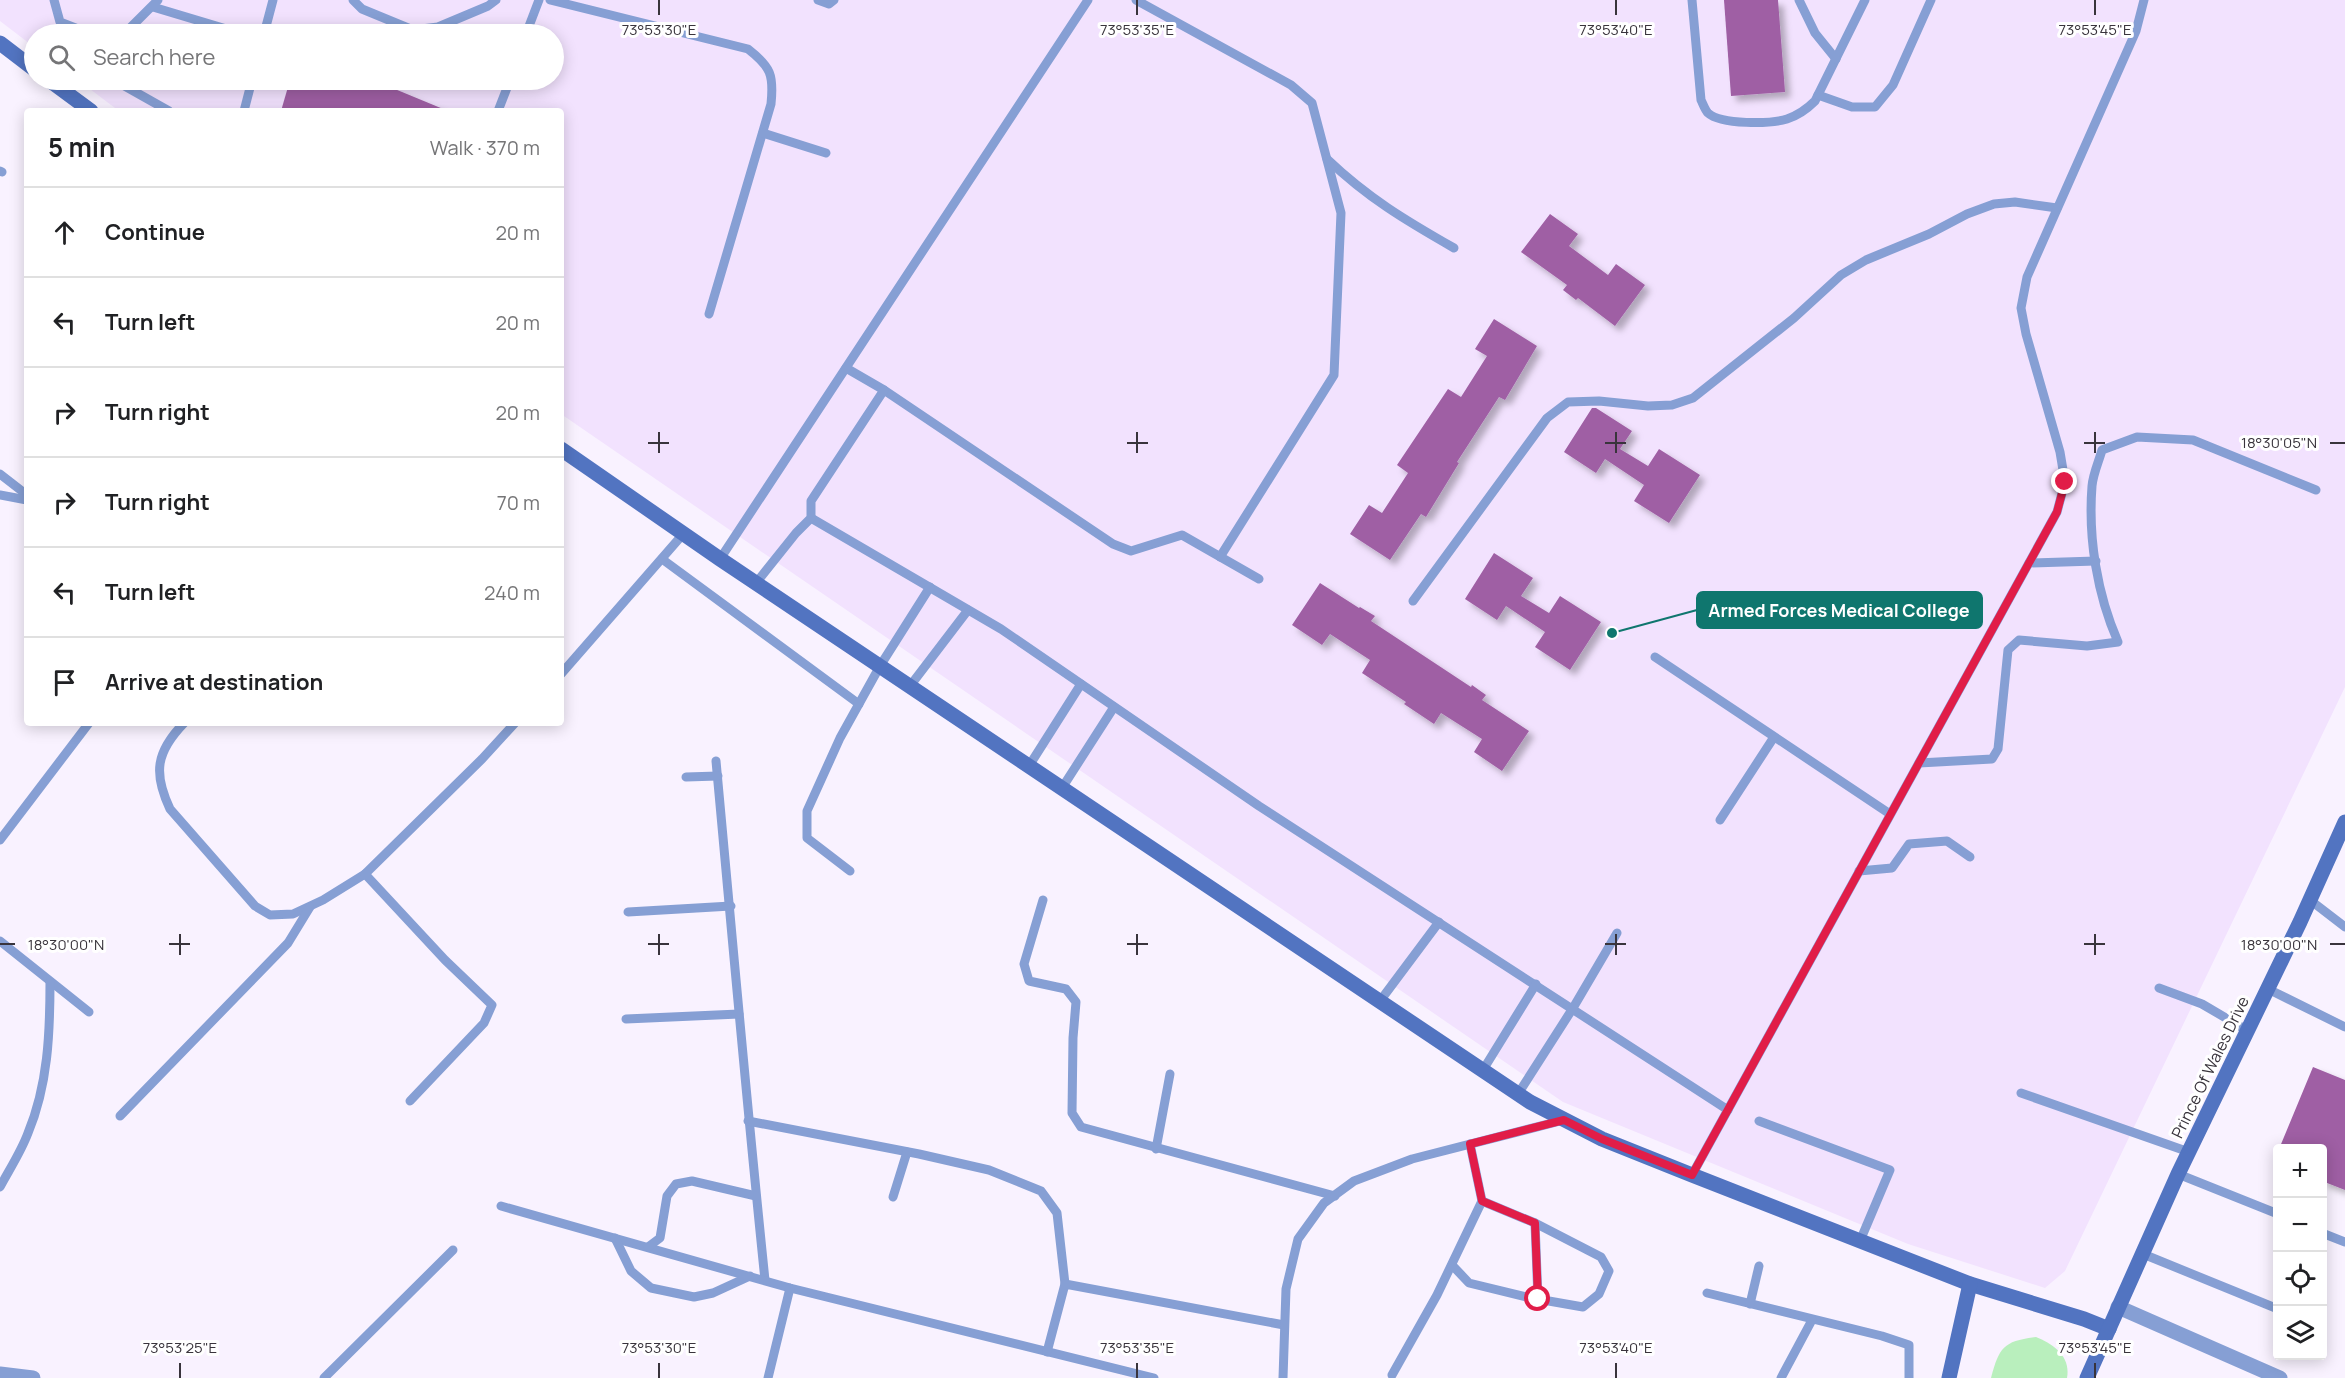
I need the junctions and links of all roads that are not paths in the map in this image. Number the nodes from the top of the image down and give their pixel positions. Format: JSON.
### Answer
{"nodes":[{"id":1,"x":54,"y":0,"type":"edge"},
{"id":2,"x":273,"y":0,"type":"edge"},
{"id":3,"x":353,"y":0,"type":"edge"},
{"id":4,"x":496,"y":0,"type":"edge"},
{"id":5,"x":539,"y":0,"type":"edge"},
{"id":6,"x":550,"y":0,"type":"edge"},
{"id":7,"x":818,"y":0,"type":"edge"},
{"id":8,"x":834,"y":0,"type":"edge"},
{"id":9,"x":1088,"y":0,"type":"edge"},
{"id":10,"x":1136,"y":0,"type":"edge"},
{"id":11,"x":1692,"y":0,"type":"edge"},
{"id":12,"x":1799,"y":0,"type":"edge"},
{"id":13,"x":1865,"y":0,"type":"edge"},
{"id":14,"x":1931,"y":0,"type":"edge"},
{"id":15,"x":2144,"y":0,"type":"edge"},
{"id":16,"x":156,"y":3,"type":"edge"},
{"id":17,"x":65,"y":24,"type":"edge"},
{"id":18,"x":134,"y":24,"type":"edge"},
{"id":19,"x":215,"y":24,"type":"edge"},
{"id":20,"x":267,"y":24,"type":"edge"},
{"id":21,"x":398,"y":24,"type":"edge"},
{"id":22,"x":445,"y":24,"type":"edge"},
{"id":23,"x":530,"y":24,"type":"edge"},
{"id":24,"x":0,"y":43,"type":"edge"},
{"id":25,"x":1836,"y":59,"type":"junction"},
{"id":26,"x":24,"y":61,"type":"edge"},
{"id":27,"x":132,"y":90,"type":"edge"},
{"id":28,"x":249,"y":90,"type":"edge"},
{"id":29,"x":506,"y":90,"type":"edge"},
{"id":30,"x":64,"y":91,"type":"edge"},
{"id":31,"x":1818,"y":95,"type":"junction"},
{"id":32,"x":85,"y":108,"type":"edge"},
{"id":33,"x":164,"y":108,"type":"edge"},
{"id":34,"x":245,"y":108,"type":"edge"},
{"id":35,"x":499,"y":108,"type":"edge"},
{"id":36,"x":763,"y":133,"type":"junction"},
{"id":37,"x":826,"y":153,"type":"dead end"},
{"id":38,"x":1327,"y":159,"type":"junction"},
{"id":39,"x":2057,"y":208,"type":"junction"},
{"id":40,"x":1454,"y":248,"type":"dead end"},
{"id":41,"x":709,"y":314,"type":"dead end"},
{"id":42,"x":846,"y":368,"type":"junction"},
{"id":43,"x":884,"y":390,"type":"junction"},
{"id":44,"x":564,"y":451,"type":"edge"},
{"id":45,"x":0,"y":474,"type":"edge"},
{"id":46,"x":2316,"y":490,"type":"dead end"},
{"id":47,"x":24,"y":493,"type":"edge"},
{"id":48,"x":0,"y":495,"type":"edge"},
{"id":49,"x":24,"y":499,"type":"edge"},
{"id":50,"x":811,"y":518,"type":"junction"},
{"id":51,"x":684,"y":533,"type":"junction"},
{"id":52,"x":1220,"y":557,"type":"junction"},
{"id":53,"x":662,"y":559,"type":"junction"},
{"id":54,"x":720,"y":559,"type":"junction"},
{"id":55,"x":2096,"y":561,"type":"junction"},
{"id":56,"x":2029,"y":562,"type":"junction"},
{"id":57,"x":1259,"y":579,"type":"dead end"},
{"id":58,"x":756,"y":584,"type":"junction"},
{"id":59,"x":930,"y":587,"type":"junction"},
{"id":60,"x":1413,"y":601,"type":"dead end"},
{"id":61,"x":968,"y":610,"type":"junction"},
{"id":62,"x":1655,"y":657,"type":"dead end"},
{"id":63,"x":880,"y":666,"type":"junction"},
{"id":64,"x":564,"y":671,"type":"edge"},
{"id":65,"x":1081,"y":684,"type":"junction"},
{"id":66,"x":910,"y":686,"type":"junction"},
{"id":67,"x":859,"y":704,"type":"junction"},
{"id":68,"x":1114,"y":707,"type":"junction"},
{"id":69,"x":86,"y":726,"type":"edge"},
{"id":70,"x":181,"y":726,"type":"edge"},
{"id":71,"x":512,"y":726,"type":"edge"},
{"id":72,"x":1774,"y":737,"type":"junction"},
{"id":73,"x":716,"y":761,"type":"dead end"},
{"id":74,"x":1919,"y":763,"type":"junction"},
{"id":75,"x":1029,"y":766,"type":"junction"},
{"id":76,"x":718,"y":776,"type":"junction"},
{"id":77,"x":686,"y":777,"type":"dead end"},
{"id":78,"x":1062,"y":788,"type":"junction"},
{"id":79,"x":1890,"y":814,"type":"junction"},
{"id":80,"x":1720,"y":820,"type":"dead end"},
{"id":81,"x":2345,"y":822,"type":"edge"},
{"id":82,"x":0,"y":840,"type":"edge"},
{"id":83,"x":1970,"y":856,"type":"dead end"},
{"id":84,"x":850,"y":871,"type":"dead end"},
{"id":85,"x":1859,"y":871,"type":"junction"},
{"id":86,"x":365,"y":874,"type":"junction"},
{"id":87,"x":1043,"y":900,"type":"dead end"},
{"id":88,"x":2310,"y":900,"type":"junction"},
{"id":89,"x":731,"y":906,"type":"junction"},
{"id":90,"x":310,"y":907,"type":"junction"},
{"id":91,"x":628,"y":912,"type":"dead end"},
{"id":92,"x":1439,"y":922,"type":"junction"},
{"id":93,"x":2345,"y":927,"type":"edge"},
{"id":94,"x":1617,"y":933,"type":"dead end"},
{"id":95,"x":0,"y":941,"type":"edge"},
{"id":96,"x":50,"y":982,"type":"junction"},
{"id":97,"x":1536,"y":984,"type":"junction"},
{"id":98,"x":2159,"y":988,"type":"dead end"},
{"id":99,"x":2268,"y":990,"type":"junction"},
{"id":100,"x":1380,"y":1001,"type":"junction"},
{"id":101,"x":1573,"y":1008,"type":"junction"},
{"id":102,"x":89,"y":1012,"type":"dead end"},
{"id":103,"x":739,"y":1014,"type":"junction"},
{"id":104,"x":626,"y":1019,"type":"dead end"},
{"id":105,"x":2345,"y":1027,"type":"edge"},
{"id":106,"x":2248,"y":1031,"type":"junction"},
{"id":107,"x":1483,"y":1070,"type":"junction"},
{"id":108,"x":1170,"y":1074,"type":"dead end"},
{"id":109,"x":2021,"y":1093,"type":"dead end"},
{"id":110,"x":1518,"y":1094,"type":"junction"},
{"id":111,"x":410,"y":1101,"type":"dead end"},
{"id":112,"x":1728,"y":1110,"type":"junction"},
{"id":113,"x":120,"y":1116,"type":"dead end"},
{"id":114,"x":1564,"y":1120,"type":"junction"},
{"id":115,"x":748,"y":1121,"type":"junction"},
{"id":116,"x":1759,"y":1121,"type":"dead end"},
{"id":117,"x":1470,"y":1144,"type":"junction"},
{"id":118,"x":1156,"y":1149,"type":"junction"},
{"id":119,"x":907,"y":1152,"type":"junction"},
{"id":120,"x":2189,"y":1152,"type":"junction"},
{"id":121,"x":2178,"y":1174,"type":"junction"},
{"id":122,"x":1692,"y":1175,"type":"junction"},
{"id":123,"x":0,"y":1187,"type":"edge"},
{"id":124,"x":756,"y":1196,"type":"junction"},
{"id":125,"x":1335,"y":1196,"type":"junction"},
{"id":126,"x":893,"y":1197,"type":"dead end"},
{"id":127,"x":1482,"y":1201,"type":"junction"},
{"id":128,"x":501,"y":1206,"type":"dead end"},
{"id":129,"x":2273,"y":1212,"type":"edge"},
{"id":130,"x":1535,"y":1223,"type":"junction"},
{"id":131,"x":2327,"y":1235,"type":"edge"},
{"id":132,"x":615,"y":1238,"type":"junction"},
{"id":133,"x":1860,"y":1241,"type":"junction"},
{"id":134,"x":2345,"y":1242,"type":"edge"},
{"id":135,"x":648,"y":1247,"type":"junction"},
{"id":136,"x":453,"y":1250,"type":"dead end"},
{"id":137,"x":2143,"y":1254,"type":"junction"},
{"id":138,"x":1452,"y":1265,"type":"junction"},
{"id":139,"x":1759,"y":1266,"type":"dead end"},
{"id":140,"x":750,"y":1276,"type":"junction"},
{"id":141,"x":765,"y":1280,"type":"junction"},
{"id":142,"x":1065,"y":1284,"type":"junction"},
{"id":143,"x":1970,"y":1284,"type":"junction"},
{"id":144,"x":790,"y":1287,"type":"junction"},
{"id":145,"x":1707,"y":1293,"type":"dead end"},
{"id":146,"x":1538,"y":1299,"type":"junction"},
{"id":147,"x":1749,"y":1304,"type":"junction"},
{"id":148,"x":2118,"y":1307,"type":"junction"},
{"id":149,"x":2273,"y":1307,"type":"edge"},
{"id":150,"x":1812,"y":1320,"type":"junction"},
{"id":151,"x":1284,"y":1325,"type":"junction"},
{"id":152,"x":2109,"y":1329,"type":"junction"},
{"id":153,"x":1047,"y":1352,"type":"junction"},
{"id":154,"x":2253,"y":1373,"type":"edge"},
{"id":155,"x":0,"y":1374,"type":"edge"},
{"id":156,"x":1131,"y":1375,"type":"edge"},
{"id":157,"x":1392,"y":1375,"type":"dead end"},
{"id":158,"x":33,"y":1378,"type":"edge"},
{"id":159,"x":324,"y":1378,"type":"edge"},
{"id":160,"x":768,"y":1378,"type":"edge"},
{"id":161,"x":1154,"y":1378,"type":"edge"},
{"id":162,"x":1283,"y":1378,"type":"edge"},
{"id":163,"x":1781,"y":1378,"type":"edge"},
{"id":164,"x":1910,"y":1378,"type":"edge"},
{"id":165,"x":1949,"y":1378,"type":"edge"},
{"id":166,"x":2087,"y":1378,"type":"edge"},
{"id":167,"x":2280,"y":1378,"type":"edge"}],
"edges":[{"from":1,"to":17,"type":"lane"},
{"from":2,"to":20,"type":"lane"},
{"from":3,"to":21,"type":"lane"},
{"from":4,"to":22,"type":"lane"},
{"from":5,"to":23,"type":"lane"},
{"from":6,"to":36,"type":"lane"},
{"from":7,"to":8,"type":"lane"},
{"from":9,"to":42,"type":"lane"},
{"from":10,"to":38,"type":"lane"},
{"from":11,"to":31,"type":"lane"},
{"from":12,"to":25,"type":"lane"},
{"from":13,"to":25,"type":"lane"},
{"from":14,"to":31,"type":"lane"},
{"from":15,"to":39,"type":"lane"},
{"from":16,"to":18,"type":"lane"},
{"from":16,"to":19,"type":"lane"},
{"from":24,"to":26,"type":"street"},
{"from":25,"to":31,"type":"lane"},
{"from":27,"to":33,"type":"lane"},
{"from":28,"to":34,"type":"lane"},
{"from":29,"to":35,"type":"lane"},
{"from":30,"to":32,"type":"street"},
{"from":36,"to":37,"type":"lane"},
{"from":36,"to":41,"type":"lane"},
{"from":38,"to":40,"type":"lane"},
{"from":38,"to":52,"type":"lane"},
{"from":39,"to":56,"type":"lane"},
{"from":39,"to":60,"type":"lane"},
{"from":42,"to":43,"type":"lane"},
{"from":42,"to":54,"type":"lane"},
{"from":43,"to":50,"type":"lane"},
{"from":43,"to":52,"type":"lane"},
{"from":44,"to":51,"type":"street"},
{"from":45,"to":47,"type":"lane"},
{"from":46,"to":55,"type":"lane"},
{"from":48,"to":49,"type":"lane"},
{"from":50,"to":58,"type":"lane"},
{"from":50,"to":59,"type":"lane"},
{"from":51,"to":53,"type":"lane"},
{"from":51,"to":54,"type":"street"},
{"from":52,"to":57,"type":"lane"},
{"from":53,"to":64,"type":"lane"},
{"from":53,"to":67,"type":"lane"},
{"from":54,"to":58,"type":"street"},
{"from":55,"to":56,"type":"lane"},
{"from":55,"to":74,"type":"lane"},
{"from":56,"to":74,"type":"lane"},
{"from":58,"to":63,"type":"street"},
{"from":59,"to":61,"type":"lane"},
{"from":59,"to":63,"type":"lane"},
{"from":61,"to":65,"type":"lane"},
{"from":61,"to":66,"type":"lane"},
{"from":62,"to":72,"type":"lane"},
{"from":63,"to":66,"type":"street"},
{"from":63,"to":67,"type":"lane"},
{"from":65,"to":68,"type":"lane"},
{"from":65,"to":75,"type":"lane"},
{"from":66,"to":75,"type":"street"},
{"from":67,"to":84,"type":"lane"},
{"from":68,"to":78,"type":"lane"},
{"from":68,"to":92,"type":"lane"},
{"from":69,"to":82,"type":"lane"},
{"from":70,"to":90,"type":"lane"},
{"from":71,"to":86,"type":"lane"},
{"from":72,"to":79,"type":"lane"},
{"from":72,"to":80,"type":"lane"},
{"from":73,"to":76,"type":"lane"},
{"from":74,"to":79,"type":"lane"},
{"from":75,"to":78,"type":"street"},
{"from":76,"to":77,"type":"lane"},
{"from":76,"to":89,"type":"lane"},
{"from":78,"to":100,"type":"street"},
{"from":79,"to":85,"type":"lane"},
{"from":81,"to":88,"type":"street","name":"Prince Of Wales Drive"},
{"from":83,"to":85,"type":"lane"},
{"from":85,"to":112,"type":"lane"},
{"from":86,"to":90,"type":"lane"},
{"from":86,"to":111,"type":"lane"},
{"from":87,"to":118,"type":"lane"},
{"from":88,"to":93,"type":"lane"},
{"from":88,"to":99,"type":"street","name":"Prince Of Wales Drive"},
{"from":89,"to":91,"type":"lane"},
{"from":89,"to":103,"type":"lane"},
{"from":90,"to":113,"type":"lane"},
{"from":92,"to":97,"type":"lane"},
{"from":92,"to":100,"type":"lane"},
{"from":94,"to":101,"type":"lane"},
{"from":95,"to":96,"type":"lane"},
{"from":96,"to":102,"type":"lane"},
{"from":96,"to":123,"type":"lane"},
{"from":97,"to":101,"type":"lane"},
{"from":97,"to":107,"type":"lane"},
{"from":98,"to":106,"type":"lane"},
{"from":99,"to":105,"type":"lane"},
{"from":99,"to":106,"type":"street","name":"Prince Of Wales Drive"},
{"from":100,"to":107,"type":"street"},
{"from":101,"to":110,"type":"lane"},
{"from":101,"to":112,"type":"lane"},
{"from":103,"to":104,"type":"lane"},
{"from":103,"to":115,"type":"lane"},
{"from":106,"to":120,"type":"street","name":"Prince Of Wales Drive"},
{"from":107,"to":110,"type":"street"},
{"from":108,"to":118,"type":"lane"},
{"from":109,"to":120,"type":"lane"},
{"from":110,"to":114,"type":"street"},
{"from":112,"to":122,"type":"lane"},
{"from":114,"to":117,"type":"lane"},
{"from":114,"to":122,"type":"street"},
{"from":115,"to":119,"type":"lane"},
{"from":115,"to":124,"type":"lane"},
{"from":116,"to":133,"type":"lane"},
{"from":117,"to":125,"type":"lane"},
{"from":117,"to":127,"type":"lane"},
{"from":118,"to":125,"type":"lane"},
{"from":119,"to":126,"type":"lane"},
{"from":119,"to":142,"type":"lane"},
{"from":120,"to":121,"type":"street","name":"Prince Of Wales Drive"},
{"from":121,"to":129,"type":"lane"},
{"from":121,"to":137,"type":"street","name":"Prince Of Wales Drive"},
{"from":122,"to":133,"type":"street"},
{"from":124,"to":135,"type":"lane"},
{"from":124,"to":141,"type":"lane"},
{"from":125,"to":151,"type":"lane"},
{"from":127,"to":130,"type":"lane"},
{"from":127,"to":138,"type":"lane"},
{"from":128,"to":132,"type":"lane"},
{"from":130,"to":146,"type":"lane"},
{"from":130,"to":146,"type":"lane"},
{"from":131,"to":134,"type":"lane"},
{"from":132,"to":135,"type":"lane"},
{"from":132,"to":140,"type":"lane"},
{"from":133,"to":143,"type":"street"},
{"from":135,"to":140,"type":"lane"},
{"from":136,"to":159,"type":"lane"},
{"from":137,"to":148,"type":"street","name":"Prince Of Wales Drive"},
{"from":137,"to":149,"type":"lane"},
{"from":138,"to":146,"type":"lane"},
{"from":138,"to":157,"type":"lane"},
{"from":139,"to":147,"type":"lane"},
{"from":140,"to":141,"type":"lane"},
{"from":141,"to":144,"type":"lane"},
{"from":142,"to":151,"type":"lane"},
{"from":142,"to":153,"type":"lane"},
{"from":143,"to":152,"type":"street"},
{"from":143,"to":165,"type":"street"},
{"from":144,"to":153,"type":"lane"},
{"from":144,"to":160,"type":"lane"},
{"from":145,"to":147,"type":"lane"},
{"from":147,"to":150,"type":"lane"},
{"from":148,"to":152,"type":"street","name":"Prince Of Wales Drive"},
{"from":148,"to":154,"type":"street"},
{"from":150,"to":163,"type":"lane"},
{"from":150,"to":164,"type":"lane"},
{"from":151,"to":162,"type":"lane"},
{"from":152,"to":166,"type":"street","name":"Prince Of Wales Drive"},
{"from":153,"to":156,"type":"lane"},
{"from":154,"to":167,"type":"street"},
{"from":155,"to":158,"type":"street"},
{"from":156,"to":161,"type":"lane"}]}
